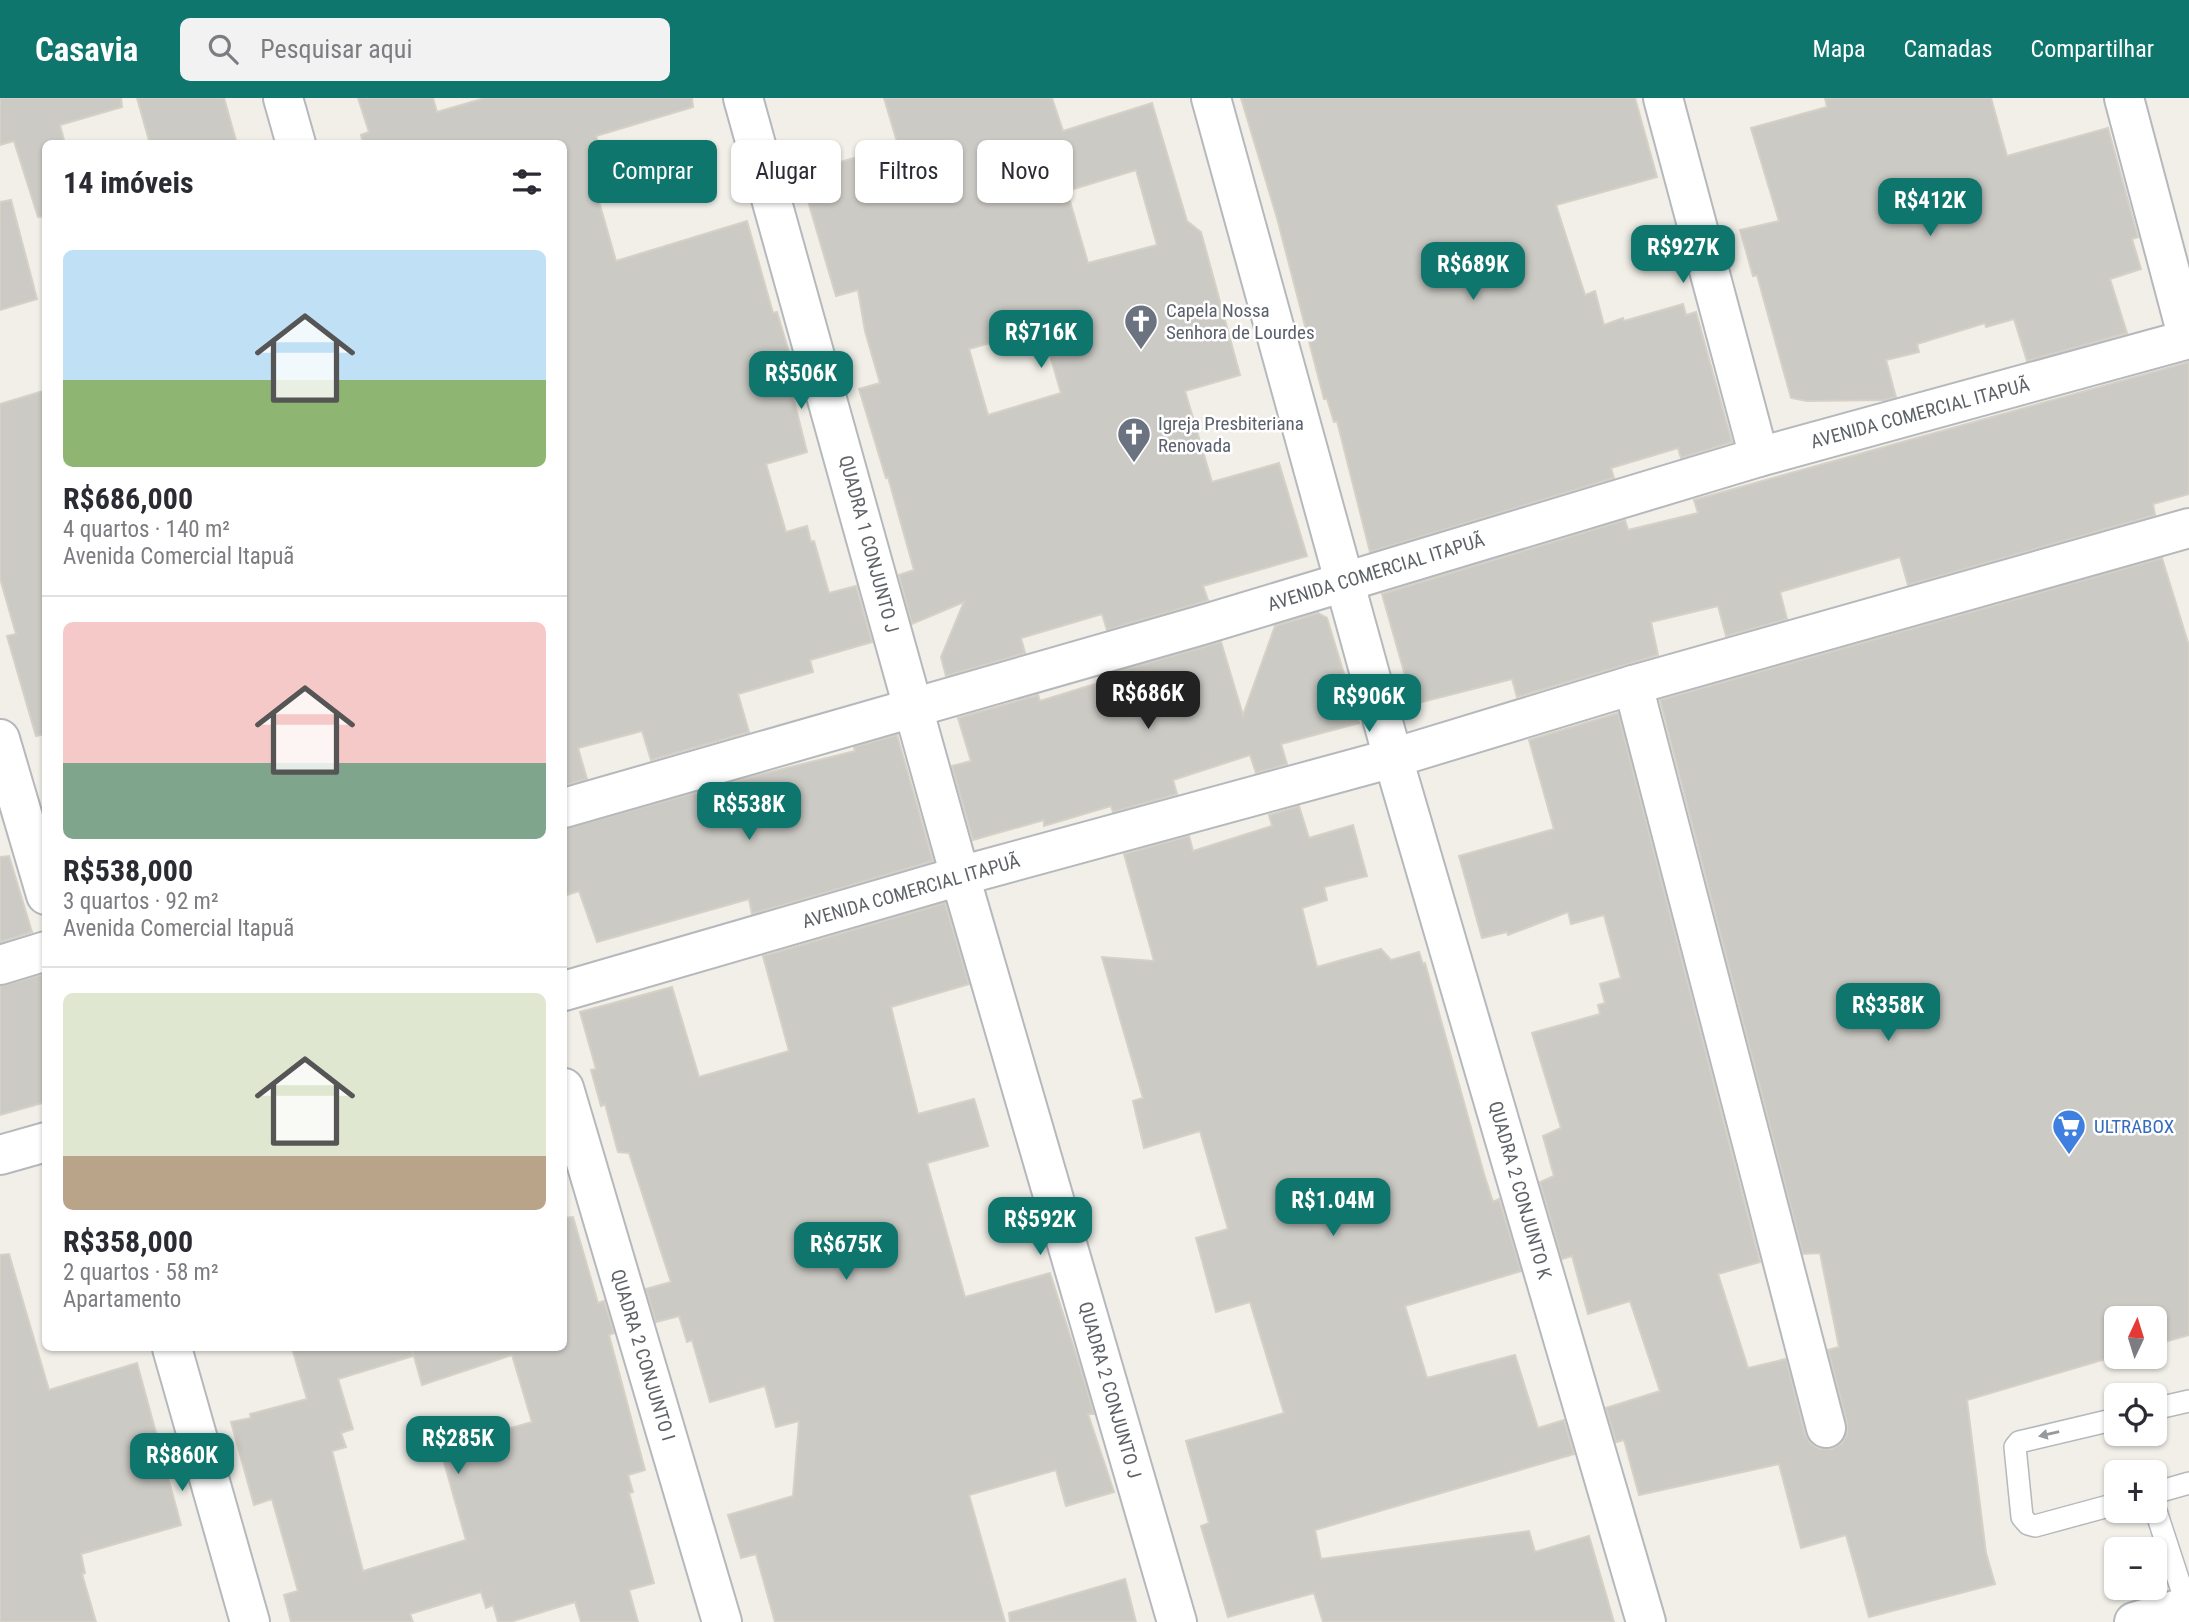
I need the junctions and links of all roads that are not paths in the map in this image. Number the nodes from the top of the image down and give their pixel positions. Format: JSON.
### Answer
{"nodes":[{"id":1,"x":283,"y":98,"type":"edge"},
{"id":2,"x":743,"y":98,"type":"edge"},
{"id":3,"x":1210,"y":98,"type":"edge"},
{"id":4,"x":1663,"y":98,"type":"edge"},
{"id":5,"x":2124,"y":98,"type":"edge"},
{"id":6,"x":295,"y":140,"type":"edge"},
{"id":7,"x":2188,"y":339,"type":"edge"},
{"id":8,"x":1759,"y":457,"type":"junction"},
{"id":9,"x":2189,"y":528,"type":"edge"},
{"id":10,"x":1345,"y":581,"type":"junction"},
{"id":11,"x":1633,"y":684,"type":"junction"},
{"id":12,"x":914,"y":707,"type":"junction"},
{"id":13,"x":0,"y":739,"type":"edge"},
{"id":14,"x":1393,"y":758,"type":"junction"},
{"id":15,"x":567,"y":807,"type":"edge"},
{"id":16,"x":960,"y":876,"type":"junction"},
{"id":17,"x":42,"y":881,"type":"edge"},
{"id":18,"x":42,"y":952,"type":"edge"},
{"id":19,"x":0,"y":965,"type":"edge"},
{"id":20,"x":567,"y":990,"type":"edge"},
{"id":21,"x":567,"y":1098,"type":"edge"},
{"id":22,"x":42,"y":1143,"type":"edge"},
{"id":23,"x":0,"y":1155,"type":"edge"},
{"id":24,"x":173,"y":1351,"type":"edge"},
{"id":25,"x":2189,"y":1401,"type":"edge"},
{"id":26,"x":2167,"y":1406,"type":"edge"},
{"id":27,"x":2104,"y":1422,"type":"edge"},
{"id":28,"x":1826,"y":1428,"type":"dead end"},
{"id":29,"x":2189,"y":1483,"type":"edge"},
{"id":30,"x":2167,"y":1489,"type":"edge"},
{"id":31,"x":2104,"y":1507,"type":"edge"},
{"id":32,"x":2160,"y":1523,"type":"edge"},
{"id":33,"x":2188,"y":1606,"type":"edge"},
{"id":34,"x":250,"y":1622,"type":"edge"},
{"id":35,"x":722,"y":1622,"type":"edge"},
{"id":36,"x":1177,"y":1622,"type":"edge"},
{"id":37,"x":1646,"y":1622,"type":"edge"},
{"id":38,"x":2134,"y":1622,"type":"edge"}],
"edges":[{"from":1,"to":6,"type":"street"},
{"from":2,"to":12,"type":"street","name":"QUADRA 1 CONJUNTO J"},
{"from":3,"to":10,"type":"street","name":"QUADRA 2 CONJUNTO K"},
{"from":4,"to":8,"type":"street"},
{"from":5,"to":7,"type":"street"},
{"from":7,"to":8,"type":"street","name":"AVENIDA COMERCIAL ITAPUÃ"},
{"from":8,"to":10,"type":"street","name":"AVENIDA COMERCIAL ITAPUÃ"},
{"from":9,"to":11,"type":"street","name":"AVENIDA COMERCIAL ITAPUÃ"},
{"from":10,"to":12,"type":"street","name":"AVENIDA COMERCIAL ITAPUÃ"},
{"from":10,"to":14,"type":"street","name":"QUADRA 2 CONJUNTO K"},
{"from":11,"to":14,"type":"street","name":"AVENIDA COMERCIAL ITAPUÃ"},
{"from":11,"to":28,"type":"street"},
{"from":12,"to":15,"type":"street","name":"AVENIDA COMERCIAL ITAPUÃ"},
{"from":12,"to":16,"type":"street","name":"QUADRA 1 CONJUNTO J"},
{"from":13,"to":17,"type":"street"},
{"from":14,"to":16,"type":"street","name":"AVENIDA COMERCIAL ITAPUÃ"},
{"from":14,"to":37,"type":"street","name":"QUADRA 2 CONJUNTO K"},
{"from":16,"to":20,"type":"street","name":"AVENIDA COMERCIAL ITAPUÃ"},
{"from":16,"to":36,"type":"street","name":"QUADRA 2 CONJUNTO J"},
{"from":18,"to":19,"type":"street"},
{"from":21,"to":35,"type":"street","name":"QUADRA 2 CONJUNTO I"},
{"from":22,"to":23,"type":"street"},
{"from":24,"to":34,"type":"street"},
{"from":25,"to":26,"type":"lane"},
{"from":27,"to":31,"type":"lane","one_way":true},
{"from":29,"to":30,"type":"lane"},
{"from":32,"to":33,"type":"lane"},
{"from":33,"to":38,"type":"street"}]}
